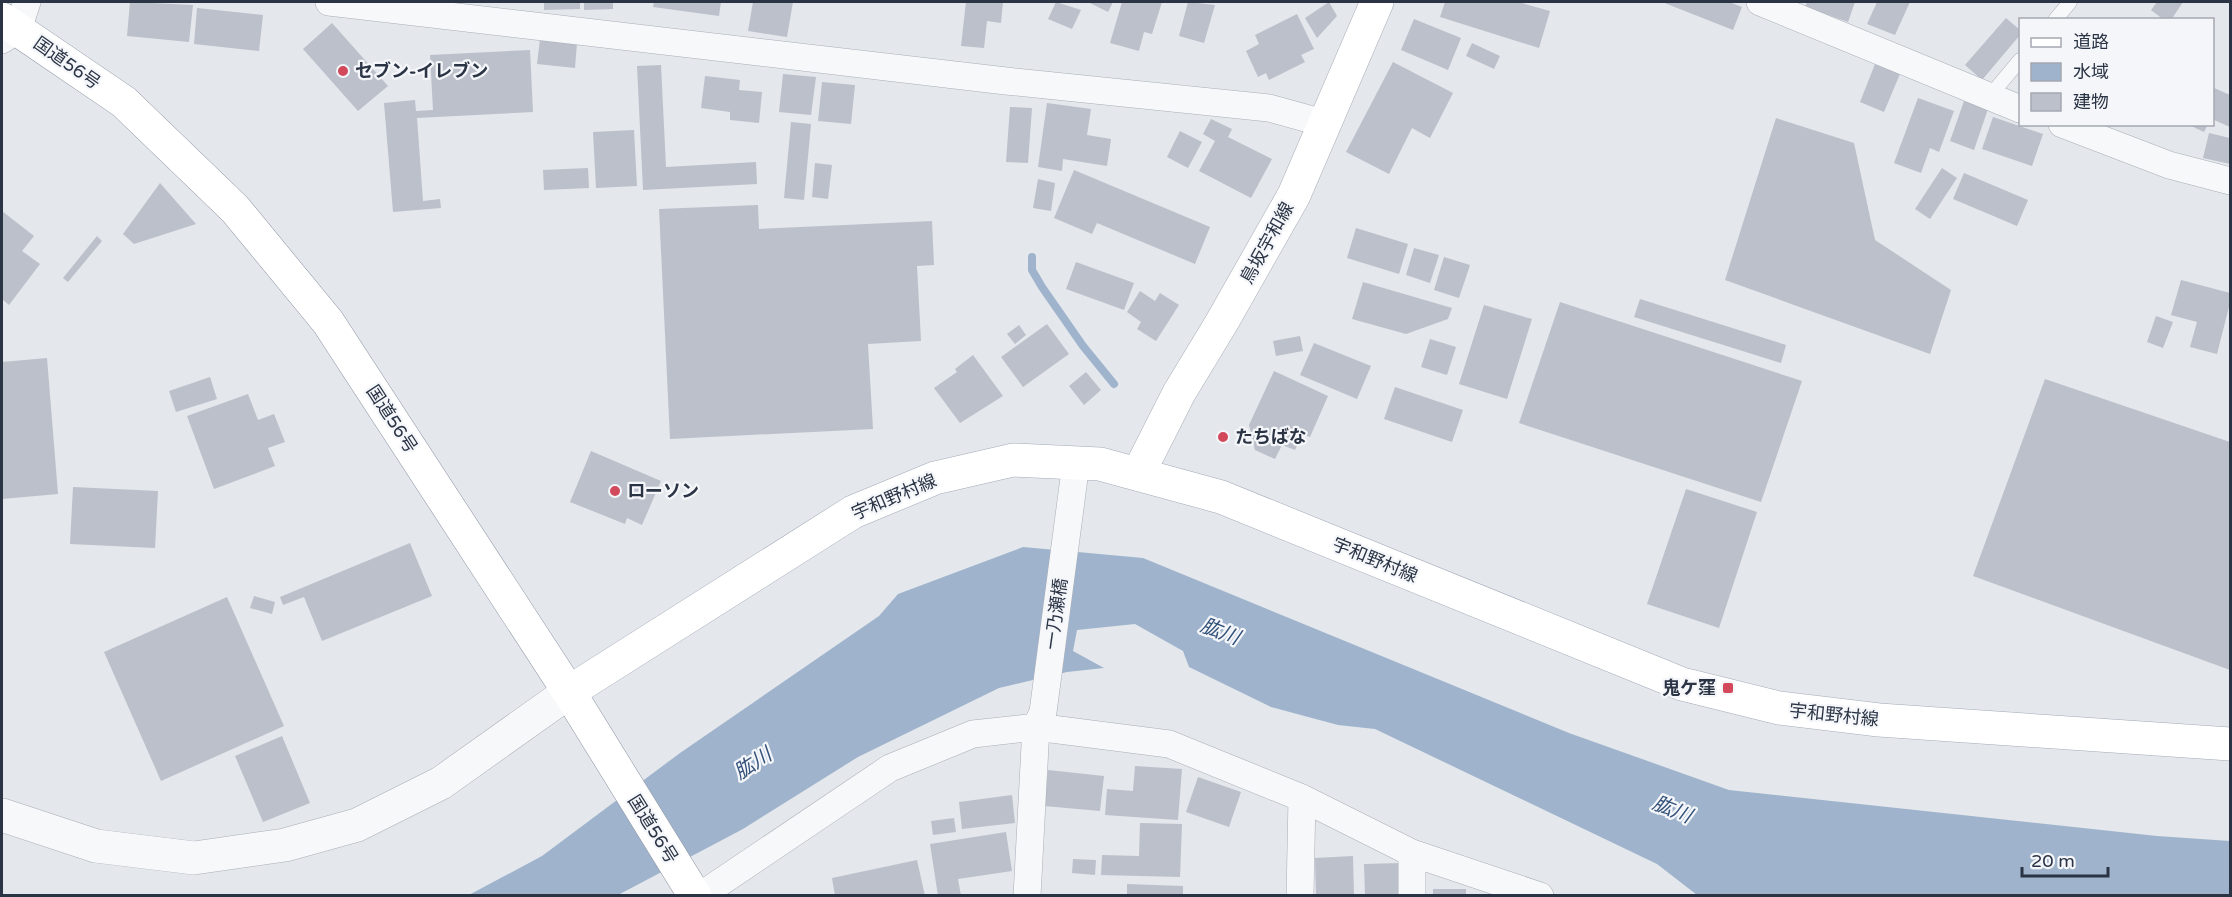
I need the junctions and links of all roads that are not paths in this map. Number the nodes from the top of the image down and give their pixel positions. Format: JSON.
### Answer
{"nodes":[{"id":1,"x":329,"y":2,"type":"edge"},
{"id":2,"x":1377,"y":2,"type":"edge"},
{"id":3,"x":1760,"y":2,"type":"edge"},
{"id":4,"x":2070,"y":2,"type":"edge"},
{"id":5,"x":2057,"y":18,"type":"edge"},
{"id":6,"x":12,"y":22,"type":"edge"},
{"id":7,"x":2019,"y":61,"type":"edge"},
{"id":8,"x":1989,"y":97,"type":"junction"},
{"id":9,"x":2019,"y":109,"type":"edge"},
{"id":10,"x":1327,"y":124,"type":"junction"},
{"id":11,"x":2067,"y":126,"type":"edge"},
{"id":12,"x":2230,"y":181,"type":"edge"},
{"id":13,"x":1076,"y":463,"type":"junction"},
{"id":14,"x":1138,"y":474,"type":"junction"},
{"id":15,"x":569,"y":692,"type":"junction"},
{"id":16,"x":1039,"y":719,"type":"junction"},
{"id":17,"x":2230,"y":744,"type":"edge"},
{"id":18,"x":1302,"y":798,"type":"junction"},
{"id":19,"x":2,"y":815,"type":"edge"},
{"id":20,"x":1412,"y":853,"type":"junction"},
{"id":21,"x":692,"y":889,"type":"edge"},
{"id":22,"x":1026,"y":896,"type":"edge"},
{"id":23,"x":1300,"y":896,"type":"edge"},
{"id":24,"x":1412,"y":896,"type":"edge"},
{"id":25,"x":1540,"y":896,"type":"edge"}],
"edges":[{"from":1,"to":10,"type":"street"},
{"from":2,"to":10,"type":"main road","name":"鳥坂宇和線"},
{"from":3,"to":8,"type":"street"},
{"from":4,"to":5,"type":"lane"},
{"from":6,"to":15,"type":"main road","name":"国道56号"},
{"from":7,"to":8,"type":"lane"},
{"from":8,"to":9,"type":"street"},
{"from":10,"to":14,"type":"main road","name":"鳥坂宇和線"},
{"from":11,"to":12,"type":"street"},
{"from":13,"to":14,"type":"main road","name":"宇和野村線"},
{"from":13,"to":15,"type":"main road","name":"宇和野村線"},
{"from":13,"to":16,"type":"street","name":"一乃瀬橋"},
{"from":14,"to":17,"type":"main road","name":"宇和野村線"},
{"from":15,"to":19,"type":"street"},
{"from":15,"to":21,"type":"main road","name":"国道56号"},
{"from":16,"to":18,"type":"street"},
{"from":16,"to":21,"type":"street"},
{"from":16,"to":22,"type":"street","name":"一乃瀬橋"},
{"from":18,"to":20,"type":"street"},
{"from":18,"to":23,"type":"street"},
{"from":20,"to":24,"type":"street"},
{"from":20,"to":25,"type":"street"}]}
